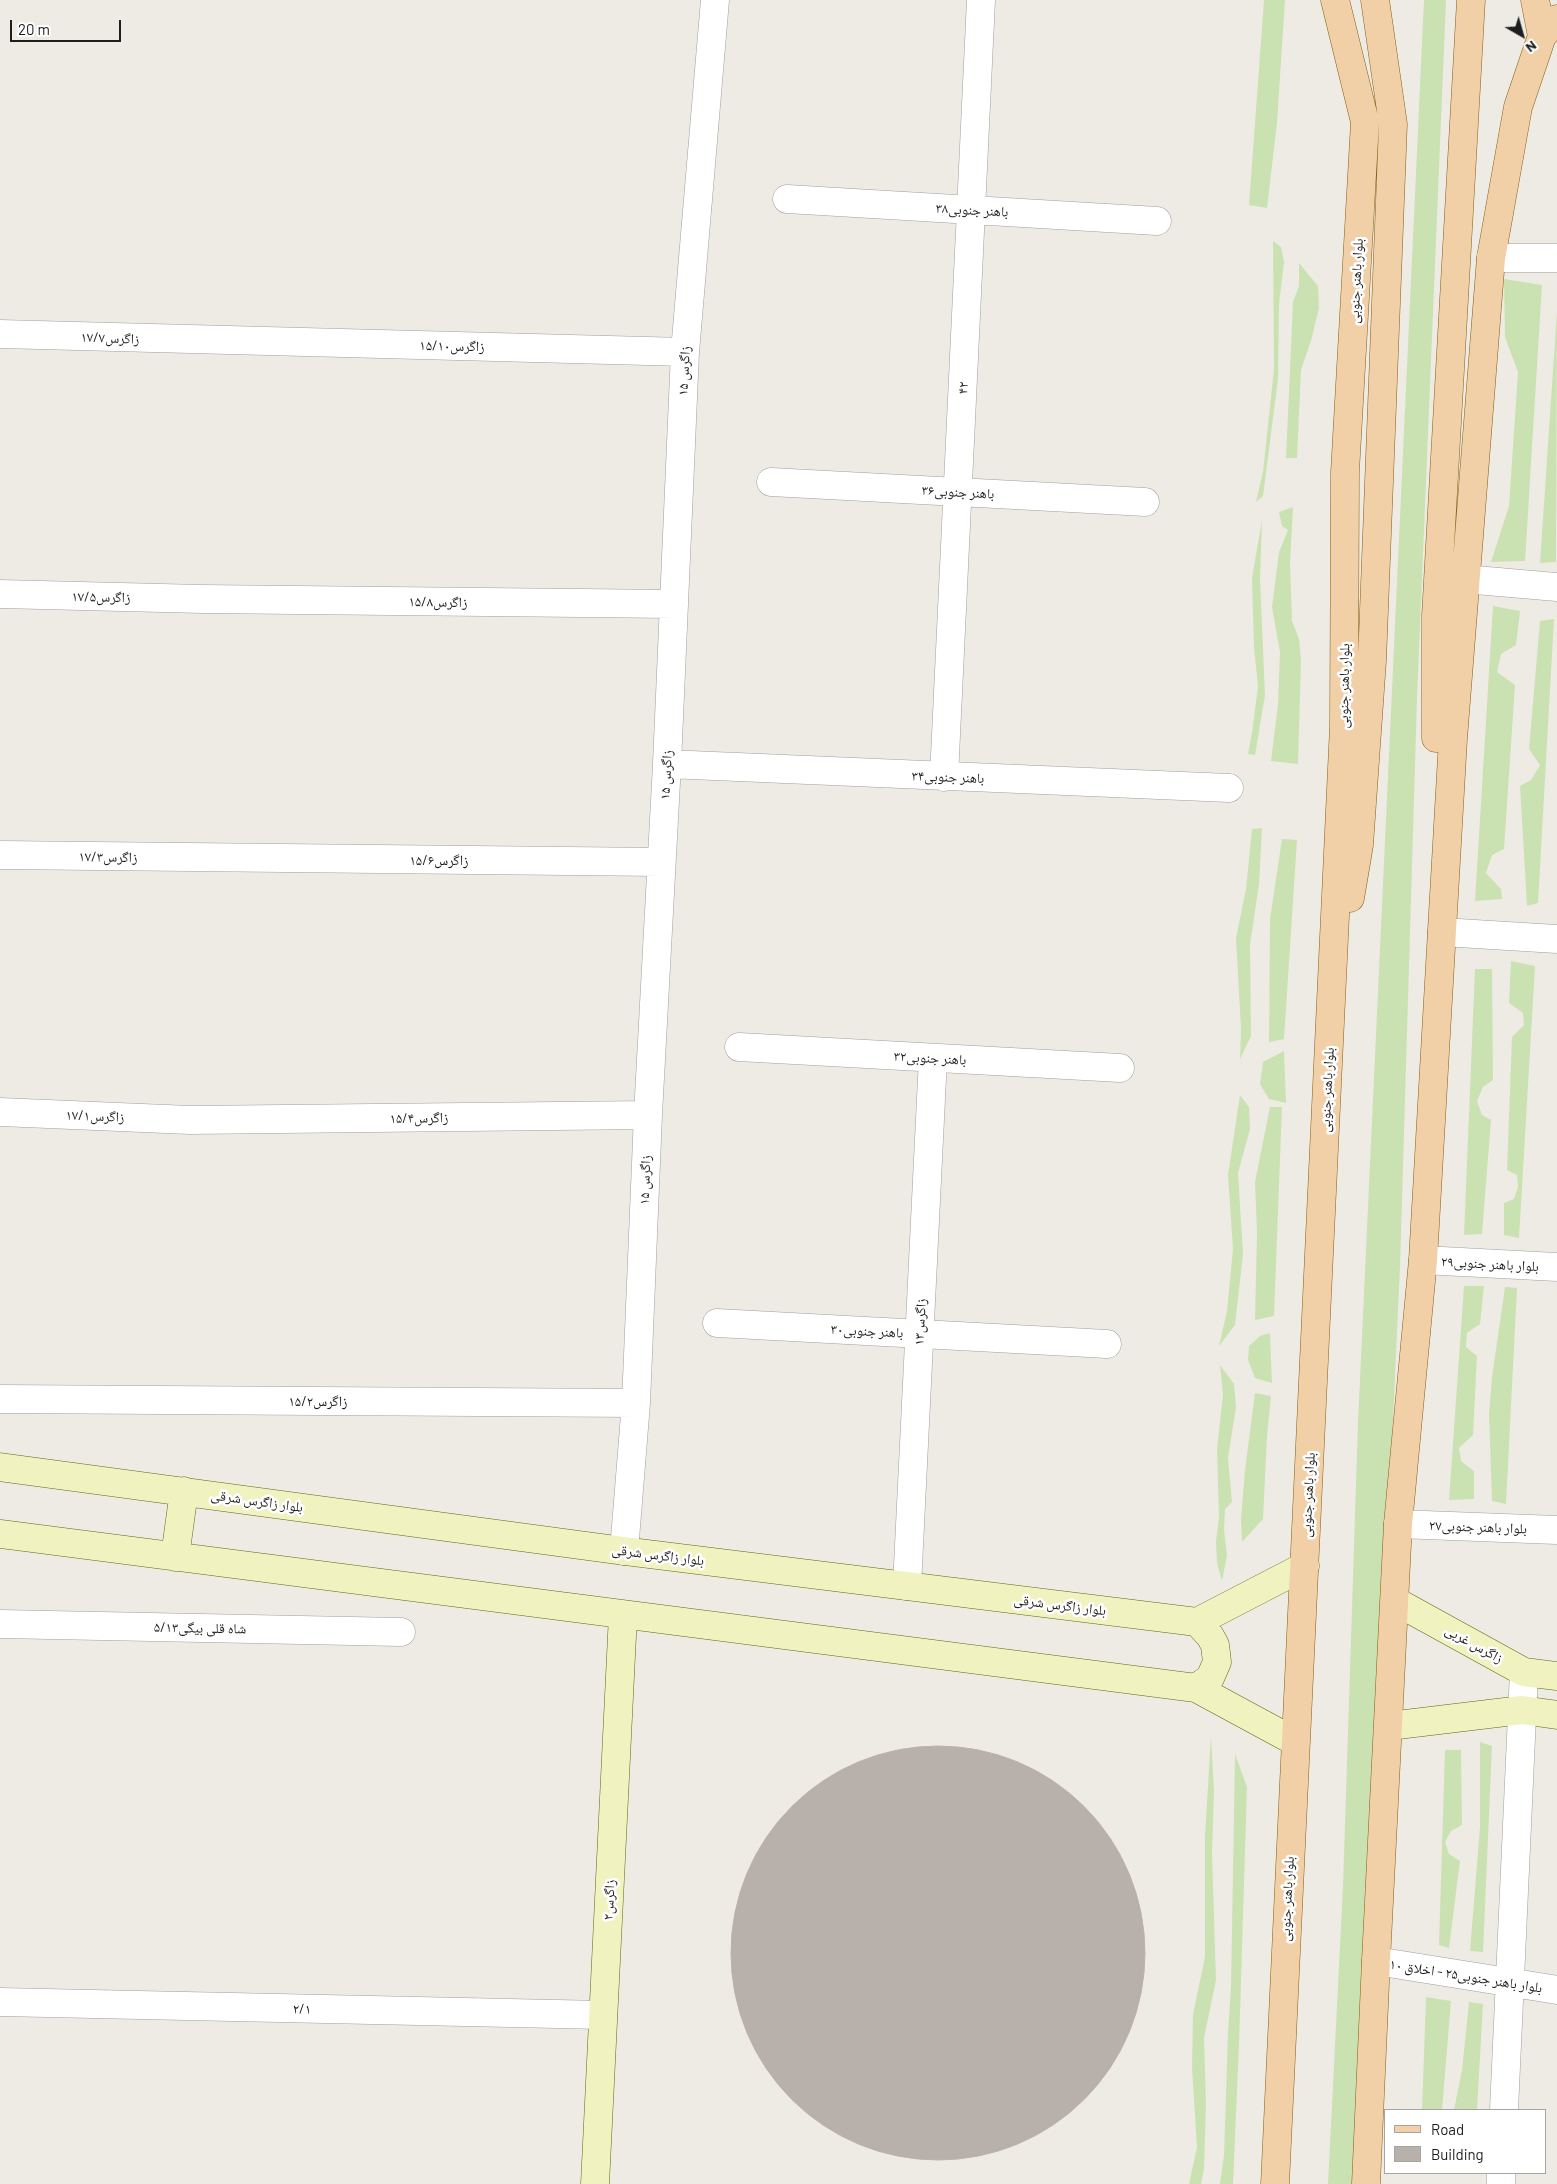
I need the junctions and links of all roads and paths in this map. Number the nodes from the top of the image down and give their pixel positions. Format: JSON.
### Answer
{"nodes":[{"id":1,"x":715,"y":0,"type":"edge"},
{"id":2,"x":981,"y":0,"type":"edge"},
{"id":3,"x":1335,"y":0,"type":"edge"},
{"id":4,"x":1375,"y":0,"type":"edge"},
{"id":5,"x":1470,"y":0,"type":"edge"},
{"id":6,"x":1535,"y":0,"type":"edge"},
{"id":7,"x":1549,"y":27,"type":"edge"},
{"id":8,"x":788,"y":199,"type":"dead end"},
{"id":9,"x":971,"y":210,"type":"junction"},
{"id":10,"x":1157,"y":221,"type":"dead end"},
{"id":11,"x":1491,"y":258,"type":"junction"},
{"id":12,"x":1557,"y":258,"type":"edge"},
{"id":13,"x":0,"y":334,"type":"edge"},
{"id":14,"x":220,"y":341,"type":"joint"},
{"id":15,"x":685,"y":352,"type":"junction"},
{"id":16,"x":771,"y":482,"type":"dead end"},
{"id":17,"x":958,"y":492,"type":"junction"},
{"id":18,"x":1145,"y":502,"type":"dead end"},
{"id":19,"x":1464,"y":579,"type":"junction"},
{"id":20,"x":1557,"y":587,"type":"edge"},
{"id":21,"x":0,"y":594,"type":"edge"},
{"id":22,"x":202,"y":599,"type":"joint"},
{"id":23,"x":674,"y":604,"type":"junction"},
{"id":24,"x":667,"y":764,"type":"junction"},
{"id":25,"x":944,"y":777,"type":"junction"},
{"id":26,"x":1229,"y":788,"type":"dead end"},
{"id":27,"x":0,"y":855,"type":"edge"},
{"id":28,"x":217,"y":858,"type":"joint"},
{"id":29,"x":661,"y":862,"type":"junction"},
{"id":30,"x":1442,"y":932,"type":"junction"},
{"id":31,"x":1557,"y":939,"type":"edge"},
{"id":32,"x":1329,"y":1028,"type":"junction"},
{"id":33,"x":1437,"y":1029,"type":"junction"},
{"id":34,"x":739,"y":1047,"type":"dead end"},
{"id":35,"x":933,"y":1058,"type":"junction"},
{"id":36,"x":1120,"y":1068,"type":"dead end"},
{"id":37,"x":0,"y":1112,"type":"edge"},
{"id":38,"x":648,"y":1115,"type":"junction"},
{"id":39,"x":190,"y":1120,"type":"joint"},
{"id":40,"x":1423,"y":1260,"type":"junction"},
{"id":41,"x":1557,"y":1267,"type":"edge"},
{"id":42,"x":717,"y":1323,"type":"dead end"},
{"id":43,"x":919,"y":1334,"type":"junction"},
{"id":44,"x":1107,"y":1344,"type":"dead end"},
{"id":45,"x":0,"y":1399,"type":"edge"},
{"id":46,"x":636,"y":1403,"type":"junction"},
{"id":47,"x":0,"y":1467,"type":"edge"},
{"id":48,"x":184,"y":1491,"type":"junction"},
{"id":49,"x":1398,"y":1524,"type":"junction"},
{"id":50,"x":1557,"y":1530,"type":"edge"},
{"id":51,"x":0,"y":1534,"type":"edge"},
{"id":52,"x":624,"y":1551,"type":"junction"},
{"id":53,"x":175,"y":1557,"type":"junction"},
{"id":54,"x":1305,"y":1566,"type":"junction"},
{"id":55,"x":907,"y":1586,"type":"junction"},
{"id":56,"x":1395,"y":1601,"type":"junction"},
{"id":57,"x":623,"y":1615,"type":"junction"},
{"id":58,"x":1197,"y":1622,"type":"junction"},
{"id":59,"x":0,"y":1624,"type":"edge"},
{"id":60,"x":401,"y":1632,"type":"dead end"},
{"id":61,"x":1524,"y":1672,"type":"junction"},
{"id":62,"x":1557,"y":1676,"type":"edge"},
{"id":63,"x":1196,"y":1688,"type":"junction"},
{"id":64,"x":1522,"y":1710,"type":"junction"},
{"id":65,"x":1557,"y":1715,"type":"edge"},
{"id":66,"x":1388,"y":1726,"type":"junction"},
{"id":67,"x":1294,"y":1741,"type":"junction"},
{"id":68,"x":1376,"y":1961,"type":"junction"},
{"id":69,"x":1510,"y":1983,"type":"junction"},
{"id":70,"x":1557,"y":1990,"type":"edge"},
{"id":71,"x":0,"y":2002,"type":"edge"},
{"id":72,"x":603,"y":2015,"type":"junction"},
{"id":73,"x":1504,"y":2109,"type":"edge"},
{"id":74,"x":594,"y":2184,"type":"edge"},
{"id":75,"x":1274,"y":2184,"type":"edge"},
{"id":76,"x":1366,"y":2184,"type":"edge"}],
"edges":[{"from":1,"to":15,"type":"street","name":"زاگرس ۱۵"},
{"from":2,"to":9,"type":"street","name":"۴۲"},
{"from":3,"to":32,"type":"main road","name":"بلوار باهنر جنوبی"},
{"from":4,"to":32,"type":"main road"},
{"from":5,"to":33,"type":"main road"},
{"from":6,"to":7,"type":"main road"},
{"from":7,"to":11,"type":"main road"},
{"from":8,"to":9,"type":"street","name":"باهنر جنوبی۳۸"},
{"from":9,"to":10,"type":"street","name":"باهنر جنوبی۳۸"},
{"from":9,"to":17,"type":"street","name":"۴۲"},
{"from":11,"to":12,"type":"street"},
{"from":11,"to":19,"type":"main road"},
{"from":13,"to":14,"type":"street","name":"زاگرس۱۷/۷"},
{"from":14,"to":15,"type":"street","name":"زاگرس۱۵/۱۰"},
{"from":15,"to":23,"type":"street","name":"زاگرس ۱۵"},
{"from":16,"to":17,"type":"street","name":"باهنر جنوبی۳۶"},
{"from":17,"to":18,"type":"street","name":"باهنر جنوبی۳۶"},
{"from":17,"to":25,"type":"street","name":"۴۲"},
{"from":19,"to":20,"type":"street"},
{"from":19,"to":30,"type":"main road"},
{"from":21,"to":22,"type":"street","name":"زاگرس۱۷/۵"},
{"from":22,"to":23,"type":"street","name":"زاگرس۱۵/۸"},
{"from":23,"to":24,"type":"street","name":"زاگرس ۱۵"},
{"from":24,"to":25,"type":"street","name":"باهنر جنوبی۳۴"},
{"from":24,"to":29,"type":"street","name":"زاگرس ۱۵"},
{"from":25,"to":26,"type":"street","name":"باهنر جنوبی۳۴"},
{"from":27,"to":28,"type":"street","name":"زاگرس۱۷/۳"},
{"from":28,"to":29,"type":"street","name":"زاگرس۱۵/۶"},
{"from":29,"to":38,"type":"street","name":"زاگرس ۱۵"},
{"from":30,"to":31,"type":"street"},
{"from":30,"to":33,"type":"main road"},
{"from":32,"to":54,"type":"main road","name":"بلوار باهنر جنوبی"},
{"from":33,"to":40,"type":"main road"},
{"from":34,"to":35,"type":"street","name":"باهنر جنوبی۳۲"},
{"from":35,"to":36,"type":"street","name":"باهنر جنوبی۳۲"},
{"from":35,"to":43,"type":"street","name":"زاگرس۱۳"},
{"from":37,"to":39,"type":"street","name":"زاگرس۱۷/۱"},
{"from":38,"to":39,"type":"street","name":"زاگرس۱۵/۴"},
{"from":38,"to":46,"type":"street","name":"زاگرس ۱۵"},
{"from":40,"to":41,"type":"street","name":"بلوار باهنر جنوبی۲۹"},
{"from":40,"to":49,"type":"main road"},
{"from":42,"to":43,"type":"street","name":"باهنر جنوبی۳۰"},
{"from":43,"to":44,"type":"street","name":"باهنر جنوبی۳۰"},
{"from":43,"to":55,"type":"street","name":"زاگرس۱۳"},
{"from":45,"to":46,"type":"street","name":"زاگرس۱۵/۲"},
{"from":46,"to":52,"type":"street","name":"زاگرس ۱۵"},
{"from":47,"to":48,"type":"main road","name":"بلوار زاگرس شرقی"},
{"from":48,"to":52,"type":"main road","name":"بلوار زاگرس شرقی"},
{"from":48,"to":53,"type":"main road"},
{"from":49,"to":50,"type":"street","name":"بلوار باهنر جنوبی۲۷"},
{"from":49,"to":56,"type":"main road"},
{"from":51,"to":53,"type":"main road"},
{"from":52,"to":55,"type":"main road","name":"بلوار زاگرس شرقی"},
{"from":53,"to":57,"type":"main road"},
{"from":54,"to":58,"type":"main road"},
{"from":54,"to":67,"type":"main road","name":"بلوار باهنر جنوبی"},
{"from":55,"to":58,"type":"main road","name":"بلوار زاگرس شرقی"},
{"from":56,"to":61,"type":"main road","name":"زاگرس غربی"},
{"from":56,"to":66,"type":"main road"},
{"from":57,"to":63,"type":"main road"},
{"from":57,"to":72,"type":"main road","name":"زاگرس۲"},
{"from":58,"to":63,"type":"main road"},
{"from":59,"to":60,"type":"street","name":"شاه قلی بیگی۵/۱۳"},
{"from":61,"to":62,"type":"main road","name":"زاگرس غربی"},
{"from":61,"to":64,"type":"street"},
{"from":63,"to":67,"type":"main road"},
{"from":64,"to":65,"type":"main road"},
{"from":64,"to":66,"type":"main road"},
{"from":64,"to":69,"type":"street"},
{"from":66,"to":68,"type":"main road"},
{"from":67,"to":75,"type":"main road","name":"بلوار باهنر جنوبی"},
{"from":68,"to":69,"type":"street","name":"بلوار باهنر جنوبی۲۵ - اخلاق ۱۰"},
{"from":68,"to":76,"type":"main road"},
{"from":69,"to":70,"type":"street","name":"بلوار باهنر جنوبی۲۵ - اخلاق ۱۰"},
{"from":69,"to":73,"type":"street"},
{"from":71,"to":72,"type":"street","name":"۲/۱"},
{"from":72,"to":74,"type":"main road","name":"زاگرس۲"}]}
